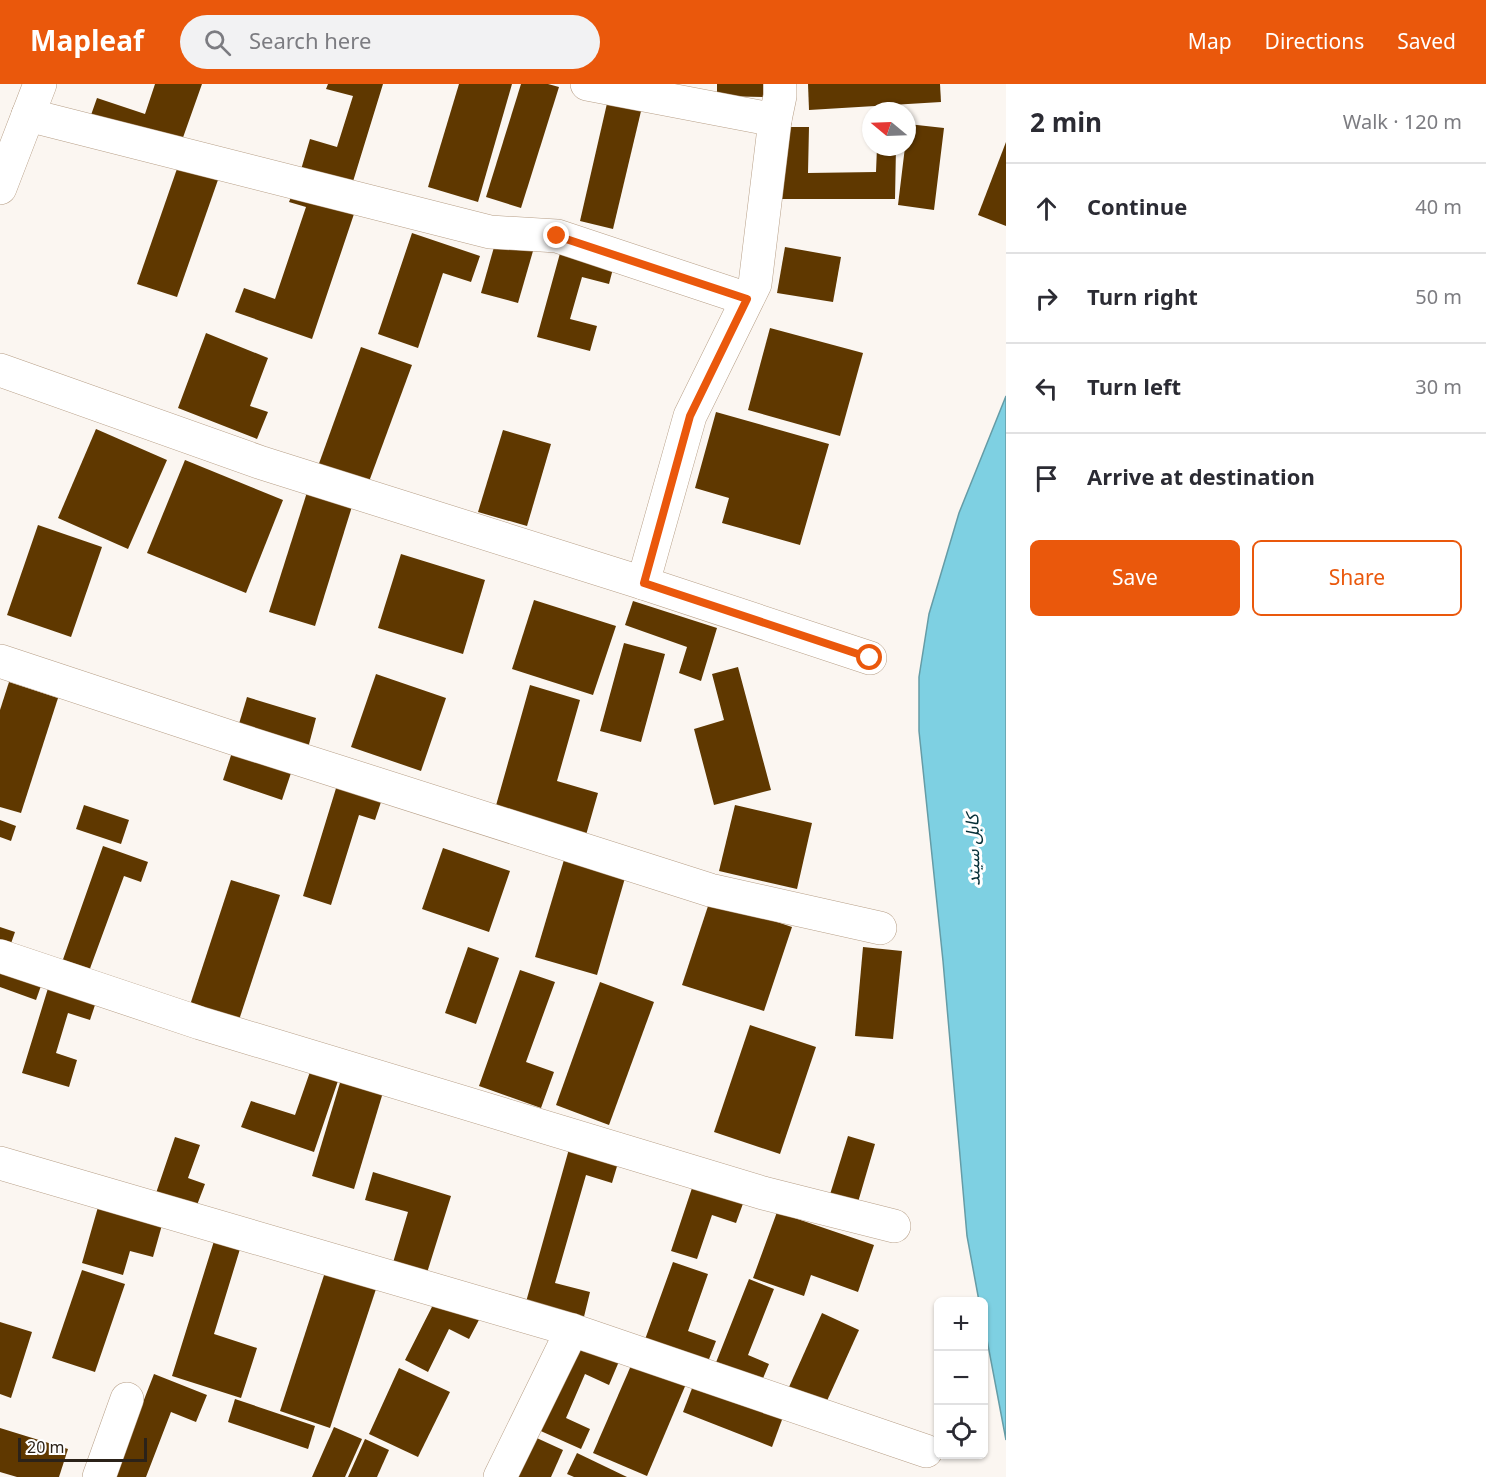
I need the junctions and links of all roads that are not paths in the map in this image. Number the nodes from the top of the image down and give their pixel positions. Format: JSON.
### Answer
{"nodes":[{"id":1,"x":40,"y":84,"type":"edge"},
{"id":2,"x":587,"y":84,"type":"edge"},
{"id":3,"x":780,"y":84,"type":"edge"},
{"id":4,"x":28,"y":115,"type":"junction"},
{"id":5,"x":775,"y":120,"type":"junction"},
{"id":6,"x":0,"y":188,"type":"edge"},
{"id":7,"x":747,"y":299,"type":"junction"},
{"id":8,"x":0,"y":370,"type":"edge"},
{"id":9,"x":644,"y":583,"type":"junction"},
{"id":10,"x":870,"y":658,"type":"dead end"},
{"id":11,"x":0,"y":661,"type":"edge"},
{"id":12,"x":880,"y":928,"type":"dead end"},
{"id":13,"x":0,"y":956,"type":"edge"},
{"id":14,"x":0,"y":1163,"type":"edge"},
{"id":15,"x":894,"y":1226,"type":"dead end"},
{"id":16,"x":572,"y":1330,"type":"junction"},
{"id":17,"x":127,"y":1399,"type":"dead end"},
{"id":18,"x":926,"y":1451,"type":"dead end"},
{"id":19,"x":99,"y":1477,"type":"edge"},
{"id":20,"x":500,"y":1477,"type":"edge"}],
"edges":[{"from":1,"to":4,"type":"main road"},
{"from":2,"to":5,"type":"main road"},
{"from":3,"to":5,"type":"main road"},
{"from":4,"to":6,"type":"main road"},
{"from":4,"to":7,"type":"main road"},
{"from":5,"to":7,"type":"main road"},
{"from":7,"to":9,"type":"main road"},
{"from":8,"to":9,"type":"main road"},
{"from":9,"to":10,"type":"main road"},
{"from":11,"to":12,"type":"main road"},
{"from":13,"to":15,"type":"main road"},
{"from":14,"to":16,"type":"main road"},
{"from":16,"to":18,"type":"main road"},
{"from":16,"to":20,"type":"main road"},
{"from":17,"to":19,"type":"main road"}]}
